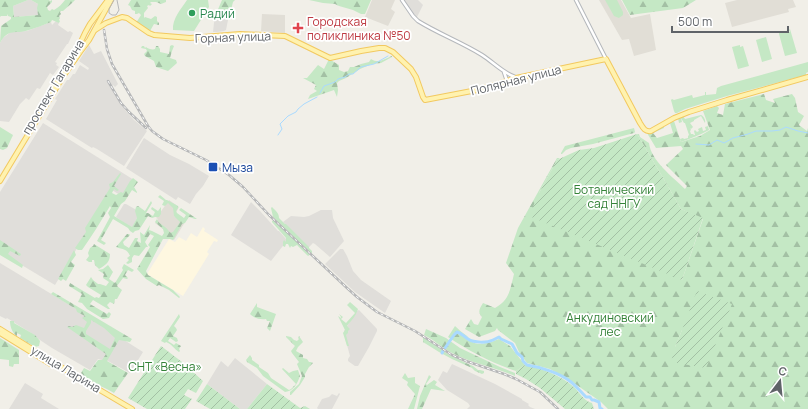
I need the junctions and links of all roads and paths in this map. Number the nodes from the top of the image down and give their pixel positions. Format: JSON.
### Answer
{"nodes":[{"id":1,"x":108,"y":0,"type":"edge"},
{"id":2,"x":111,"y":0,"type":"edge"},
{"id":3,"x":402,"y":0,"type":"edge"},
{"id":4,"x":576,"y":0,"type":"edge"},
{"id":5,"x":99,"y":22,"type":"junction"},
{"id":6,"x":105,"y":23,"type":"junction"},
{"id":7,"x":91,"y":24,"type":"junction"},
{"id":8,"x":95,"y":30,"type":"junction"},
{"id":9,"x":84,"y":35,"type":"junction"},
{"id":10,"x":89,"y":40,"type":"junction"},
{"id":11,"x":606,"y":58,"type":"junction"},
{"id":12,"x":504,"y":71,"type":"junction"},
{"id":13,"x":808,"y":77,"type":"edge"},
{"id":14,"x":516,"y":78,"type":"junction"},
{"id":15,"x":507,"y":81,"type":"junction"},
{"id":16,"x":426,"y":100,"type":"joint"},
{"id":17,"x":0,"y":175,"type":"edge"},
{"id":18,"x":0,"y":181,"type":"edge"},
{"id":19,"x":0,"y":329,"type":"edge"},
{"id":20,"x":0,"y":333,"type":"edge"},
{"id":21,"x":126,"y":409,"type":"edge"},
{"id":22,"x":132,"y":409,"type":"edge"}],
"edges":[{"from":1,"to":7,"type":"main road","name":"проспект Гагарина"},
{"from":2,"to":5,"type":"main road","name":"проспект Гагарина"},
{"from":3,"to":12,"type":"street"},
{"from":4,"to":11,"type":"street"},
{"from":5,"to":6,"type":"main road","name":"Горная улица"},
{"from":5,"to":7,"type":"main road","name":"Горная улица"},
{"from":5,"to":8,"type":"main road","name":"проспект Гагарина"},
{"from":6,"to":8,"type":"main road","name":"Горная улица"},
{"from":6,"to":16,"type":"main road","name":"Горная улица"},
{"from":7,"to":8,"type":"main road","name":"проспект Гагарина"},
{"from":7,"to":9,"type":"main road","name":"проспект Гагарина"},
{"from":8,"to":10,"type":"main road","name":"проспект Гагарина"},
{"from":9,"to":10,"type":"main road"},
{"from":9,"to":17,"type":"main road","name":"проспект Гагарина"},
{"from":10,"to":18,"type":"main road","name":"проспект Гагарина"},
{"from":11,"to":13,"type":"main road"},
{"from":11,"to":14,"type":"main road","name":"Полярная улица"},
{"from":12,"to":14,"type":"street"},
{"from":12,"to":15,"type":"street"},
{"from":14,"to":15,"type":"main road","name":"Полярная улица"},
{"from":15,"to":16,"type":"main road","name":"Полярная улица"},
{"from":19,"to":22,"type":"main road","name":"улица Ларина"},
{"from":20,"to":21,"type":"main road","name":"улица Ларина"}]}
